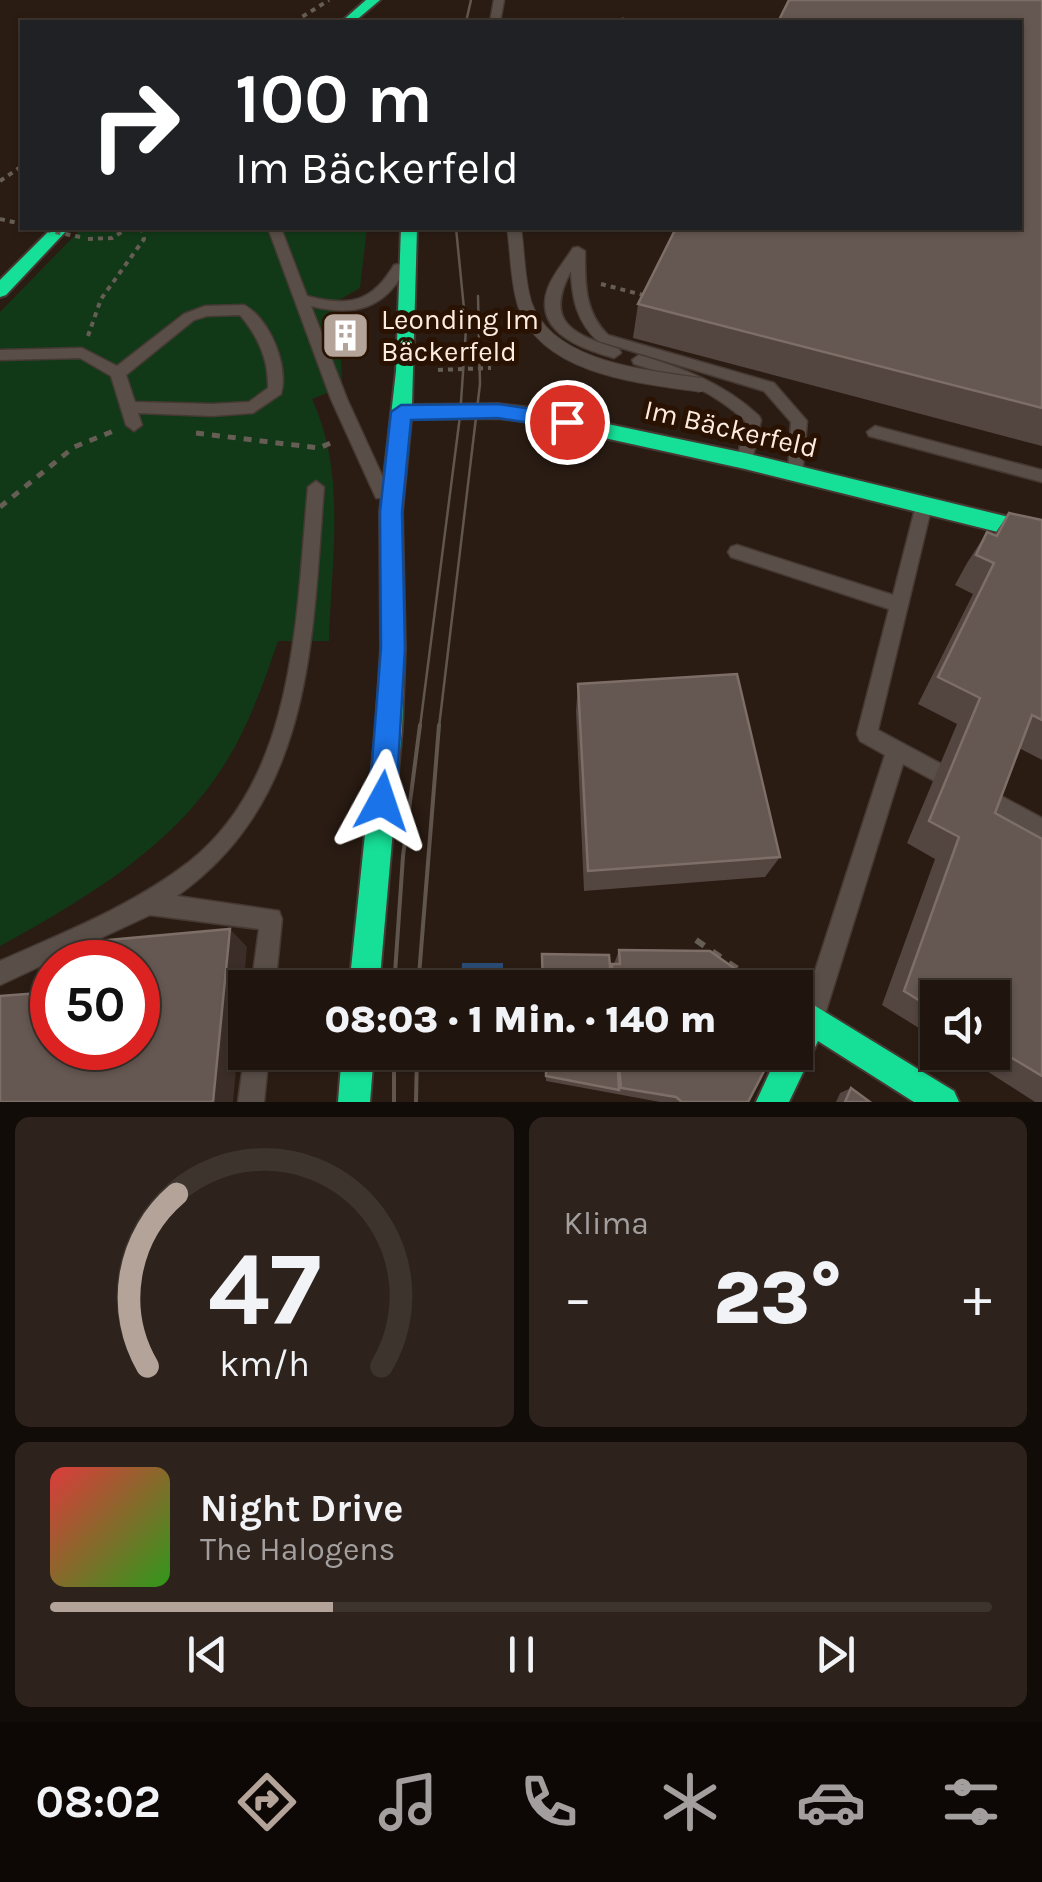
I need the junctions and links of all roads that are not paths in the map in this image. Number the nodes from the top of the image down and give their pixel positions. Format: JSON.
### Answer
{"nodes":[{"id":1,"x":374,"y":0,"type":"edge"},
{"id":2,"x":349,"y":20,"type":"edge"},
{"id":3,"x":59,"y":230,"type":"edge"},
{"id":4,"x":275,"y":230,"type":"edge"},
{"id":5,"x":514,"y":230,"type":"edge"},
{"id":6,"x":408,"y":236,"type":"edge"},
{"id":7,"x":0,"y":291,"type":"edge"},
{"id":8,"x":302,"y":299,"type":"junction"},
{"id":9,"x":0,"y":355,"type":"edge"},
{"id":10,"x":118,"y":373,"type":"junction"},
{"id":11,"x":701,"y":386,"type":"junction"},
{"id":12,"x":131,"y":408,"type":"junction"},
{"id":13,"x":401,"y":412,"type":"junction"},
{"id":14,"x":134,"y":426,"type":"road end"},
{"id":15,"x":874,"y":432,"type":"dead end"},
{"id":16,"x":745,"y":461,"type":"junction"},
{"id":17,"x":796,"y":473,"type":"junction"},
{"id":18,"x":1042,"y":476,"type":"edge"},
{"id":19,"x":316,"y":487,"type":"dead end"},
{"id":20,"x":924,"y":505,"type":"junction"},
{"id":21,"x":391,"y":512,"type":"junction"},
{"id":22,"x":1042,"y":534,"type":"edge"},
{"id":23,"x":737,"y":552,"type":"dead end"},
{"id":24,"x":900,"y":605,"type":"junction"},
{"id":25,"x":896,"y":750,"type":"junction"},
{"id":26,"x":1042,"y":829,"type":"edge"},
{"id":27,"x":149,"y":904,"type":"junction"},
{"id":28,"x":266,"y":970,"type":"edge"},
{"id":29,"x":366,"y":970,"type":"edge"},
{"id":30,"x":0,"y":973,"type":"edge"},
{"id":31,"x":813,"y":1016,"type":"edge"},
{"id":32,"x":813,"y":1020,"type":"edge"},
{"id":33,"x":255,"y":1070,"type":"edge"},
{"id":34,"x":357,"y":1070,"type":"edge"},
{"id":35,"x":787,"y":1070,"type":"edge"},
{"id":36,"x":252,"y":1102,"type":"edge"},
{"id":37,"x":354,"y":1102,"type":"edge"},
{"id":38,"x":772,"y":1102,"type":"edge"},
{"id":39,"x":943,"y":1102,"type":"edge"}],
"edges":[{"from":1,"to":2,"type":"main road"},
{"from":3,"to":7,"type":"main road"},
{"from":4,"to":8,"type":"lane"},
{"from":5,"to":11,"type":"lane","bridge":true},
{"from":6,"to":8,"type":"lane"},
{"from":6,"to":13,"type":"main road"},
{"from":8,"to":21,"type":"lane"},
{"from":9,"to":10,"type":"lane"},
{"from":10,"to":12,"type":"lane"},
{"from":10,"to":12,"type":"lane"},
{"from":11,"to":16,"type":"lane"},
{"from":11,"to":17,"type":"lane"},
{"from":12,"to":14,"type":"lane"},
{"from":13,"to":16,"type":"main road","name":"Im Bäckerfeld"},
{"from":13,"to":21,"type":"main road"},
{"from":15,"to":18,"type":"lane"},
{"from":16,"to":17,"type":"main road","name":"Im Bäckerfeld"},
{"from":17,"to":20,"type":"main road","name":"Im Bäckerfeld"},
{"from":19,"to":27,"type":"lane"},
{"from":20,"to":22,"type":"main road","name":"Im Bäckerfeld"},
{"from":20,"to":24,"type":"lane"},
{"from":21,"to":29,"type":"main road"},
{"from":23,"to":24,"type":"lane"},
{"from":24,"to":25,"type":"lane"},
{"from":25,"to":26,"type":"lane"},
{"from":25,"to":31,"type":"lane"},
{"from":27,"to":28,"type":"lane"},
{"from":27,"to":30,"type":"lane"},
{"from":32,"to":39,"type":"main road"},
{"from":33,"to":36,"type":"lane"},
{"from":34,"to":37,"type":"main road"},
{"from":35,"to":38,"type":"main road"}]}
